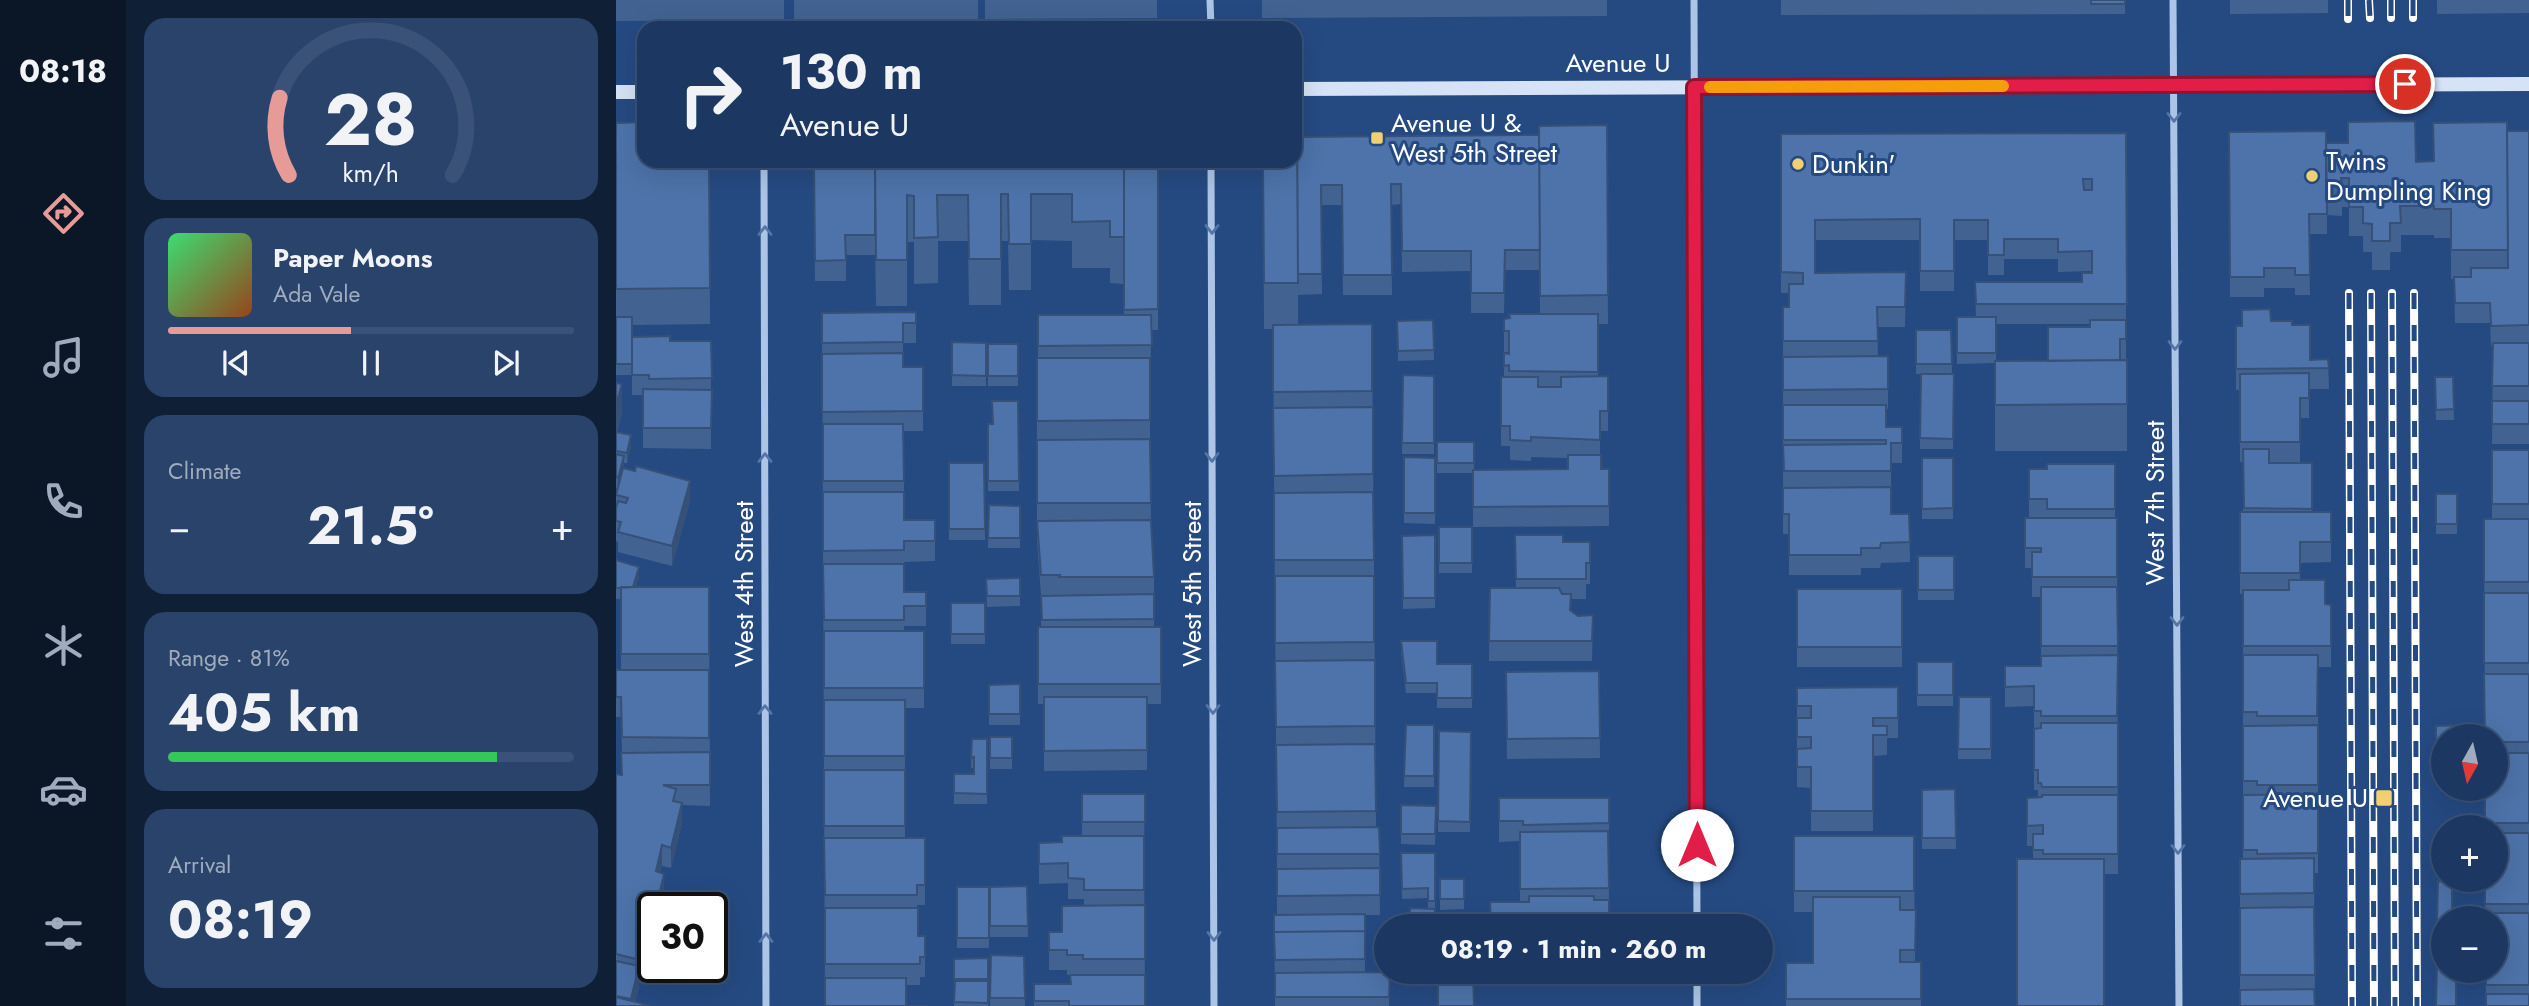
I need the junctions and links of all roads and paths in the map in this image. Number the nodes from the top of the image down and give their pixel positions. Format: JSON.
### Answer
{"nodes":[{"id":1,"x":1210,"y":0,"type":"edge"},
{"id":2,"x":1693,"y":0,"type":"edge"},
{"id":3,"x":2173,"y":0,"type":"edge"},
{"id":4,"x":1211,"y":21,"type":"edge"},
{"id":5,"x":2529,"y":84,"type":"edge"},
{"id":6,"x":2174,"y":85,"type":"junction"},
{"id":7,"x":1694,"y":87,"type":"junction"},
{"id":8,"x":1302,"y":89,"type":"edge"},
{"id":9,"x":616,"y":92,"type":"edge"},
{"id":10,"x":637,"y":92,"type":"edge"},
{"id":11,"x":764,"y":168,"type":"edge"},
{"id":12,"x":1211,"y":168,"type":"edge"},
{"id":13,"x":1697,"y":914,"type":"edge"},
{"id":14,"x":1697,"y":984,"type":"edge"},
{"id":15,"x":766,"y":1006,"type":"edge"},
{"id":16,"x":1214,"y":1006,"type":"edge"},
{"id":17,"x":1697,"y":1006,"type":"edge"},
{"id":18,"x":2179,"y":1006,"type":"edge"}],
"edges":[{"from":1,"to":4,"type":"street"},
{"from":2,"to":7,"type":"street"},
{"from":3,"to":6,"type":"street","name":"West 7th Street"},
{"from":5,"to":6,"type":"main road","name":"Avenue U"},
{"from":6,"to":7,"type":"main road","name":"Avenue U"},
{"from":6,"to":18,"type":"street","name":"West 7th Street","one_way":true},
{"from":7,"to":8,"type":"main road","name":"Avenue U"},
{"from":7,"to":13,"type":"street"},
{"from":9,"to":10,"type":"main road"},
{"from":15,"to":11,"type":"street","name":"West 4th Street","one_way":true},
{"from":12,"to":16,"type":"street","name":"West 5th Street","one_way":true},
{"from":14,"to":17,"type":"street"}]}
